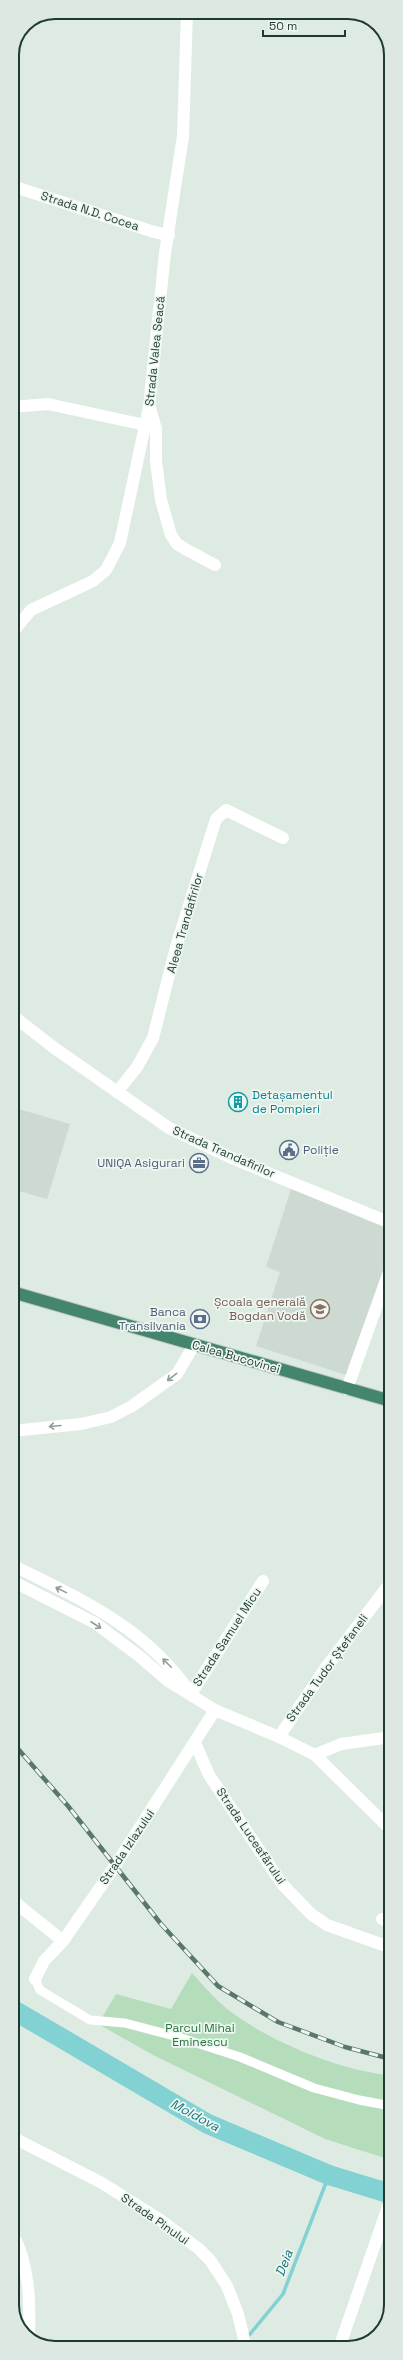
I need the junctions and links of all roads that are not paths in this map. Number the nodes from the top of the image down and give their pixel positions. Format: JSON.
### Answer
{"nodes":[{"id":1,"x":187,"y":19,"type":"edge"},
{"id":2,"x":19,"y":188,"type":"edge"},
{"id":3,"x":169,"y":235,"type":"junction"},
{"id":4,"x":19,"y":406,"type":"edge"},
{"id":5,"x":150,"y":407,"type":"junction"},
{"id":6,"x":145,"y":425,"type":"junction"},
{"id":7,"x":215,"y":565,"type":"dead end"},
{"id":8,"x":19,"y":625,"type":"edge"},
{"id":9,"x":283,"y":838,"type":"dead end"},
{"id":10,"x":19,"y":1020,"type":"edge"},
{"id":11,"x":116,"y":1092,"type":"junction"},
{"id":12,"x":384,"y":1220,"type":"edge"},
{"id":13,"x":384,"y":1286,"type":"edge"},
{"id":14,"x":19,"y":1294,"type":"edge"},
{"id":15,"x":194,"y":1345,"type":"junction"},
{"id":16,"x":347,"y":1389,"type":"junction"},
{"id":17,"x":384,"y":1399,"type":"edge"},
{"id":18,"x":19,"y":1430,"type":"edge"},
{"id":19,"x":19,"y":1569,"type":"edge"},
{"id":20,"x":263,"y":1581,"type":"dead end"},
{"id":21,"x":19,"y":1585,"type":"edge"},
{"id":22,"x":384,"y":1591,"type":"edge"},
{"id":23,"x":190,"y":1694,"type":"junction"},
{"id":24,"x":215,"y":1710,"type":"junction"},
{"id":25,"x":279,"y":1737,"type":"junction"},
{"id":26,"x":384,"y":1738,"type":"edge"},
{"id":27,"x":195,"y":1743,"type":"junction"},
{"id":28,"x":315,"y":1755,"type":"junction"},
{"id":29,"x":384,"y":1823,"type":"edge"},
{"id":30,"x":19,"y":1906,"type":"edge"},
{"id":31,"x":63,"y":1941,"type":"junction"},
{"id":32,"x":384,"y":1945,"type":"edge"},
{"id":33,"x":34,"y":1979,"type":"joint"},
{"id":34,"x":384,"y":2105,"type":"edge"},
{"id":35,"x":19,"y":2141,"type":"edge"},
{"id":36,"x":384,"y":2218,"type":"edge"},
{"id":37,"x":19,"y":2258,"type":"edge"},
{"id":38,"x":29,"y":2330,"type":"edge"},
{"id":39,"x":245,"y":2341,"type":"edge"},
{"id":40,"x":340,"y":2341,"type":"edge"}],
"edges":[{"from":1,"to":3,"type":"street","name":"Strada Valea Seacă"},
{"from":2,"to":3,"type":"street","name":"Strada N.D. Cocea"},
{"from":3,"to":5,"type":"street","name":"Strada Valea Seacă"},
{"from":4,"to":6,"type":"street"},
{"from":5,"to":6,"type":"street","name":"Strada Valea Seacă"},
{"from":5,"to":7,"type":"street"},
{"from":6,"to":8,"type":"street","name":"Strada Valea Seacă"},
{"from":9,"to":11,"type":"street","name":"Aleea Trandafirilor"},
{"from":10,"to":11,"type":"street","name":"Strada Trandafirilor"},
{"from":11,"to":12,"type":"street","name":"Strada Trandafirilor"},
{"from":13,"to":16,"type":"street"},
{"from":14,"to":15,"type":"highway","name":"Calea Bucovinei"},
{"from":15,"to":16,"type":"highway","name":"Calea Bucovinei"},
{"from":15,"to":18,"type":"street","one_way":true},
{"from":16,"to":17,"type":"highway","name":"Calea Bucovinei"},
{"from":23,"to":19,"type":"street","one_way":true},
{"from":20,"to":23,"type":"street","name":"Strada Samuel Micu"},
{"from":21,"to":23,"type":"street","one_way":true},
{"from":22,"to":25,"type":"street","name":"Strada Tudor Ștefaneli"},
{"from":23,"to":24,"type":"street"},
{"from":24,"to":25,"type":"street"},
{"from":24,"to":27,"type":"street","name":"Strada Izlazului"},
{"from":25,"to":28,"type":"street"},
{"from":26,"to":28,"type":"street"},
{"from":27,"to":31,"type":"street","name":"Strada Izlazului"},
{"from":27,"to":32,"type":"street","name":"Strada Luceafărului"},
{"from":28,"to":29,"type":"street"},
{"from":30,"to":31,"type":"street"},
{"from":31,"to":33,"type":"street","name":"Strada Izlazului"},
{"from":33,"to":34,"type":"street"},
{"from":35,"to":39,"type":"street","name":"Strada Pinului"},
{"from":36,"to":40,"type":"street"},
{"from":37,"to":38,"type":"street"}]}
